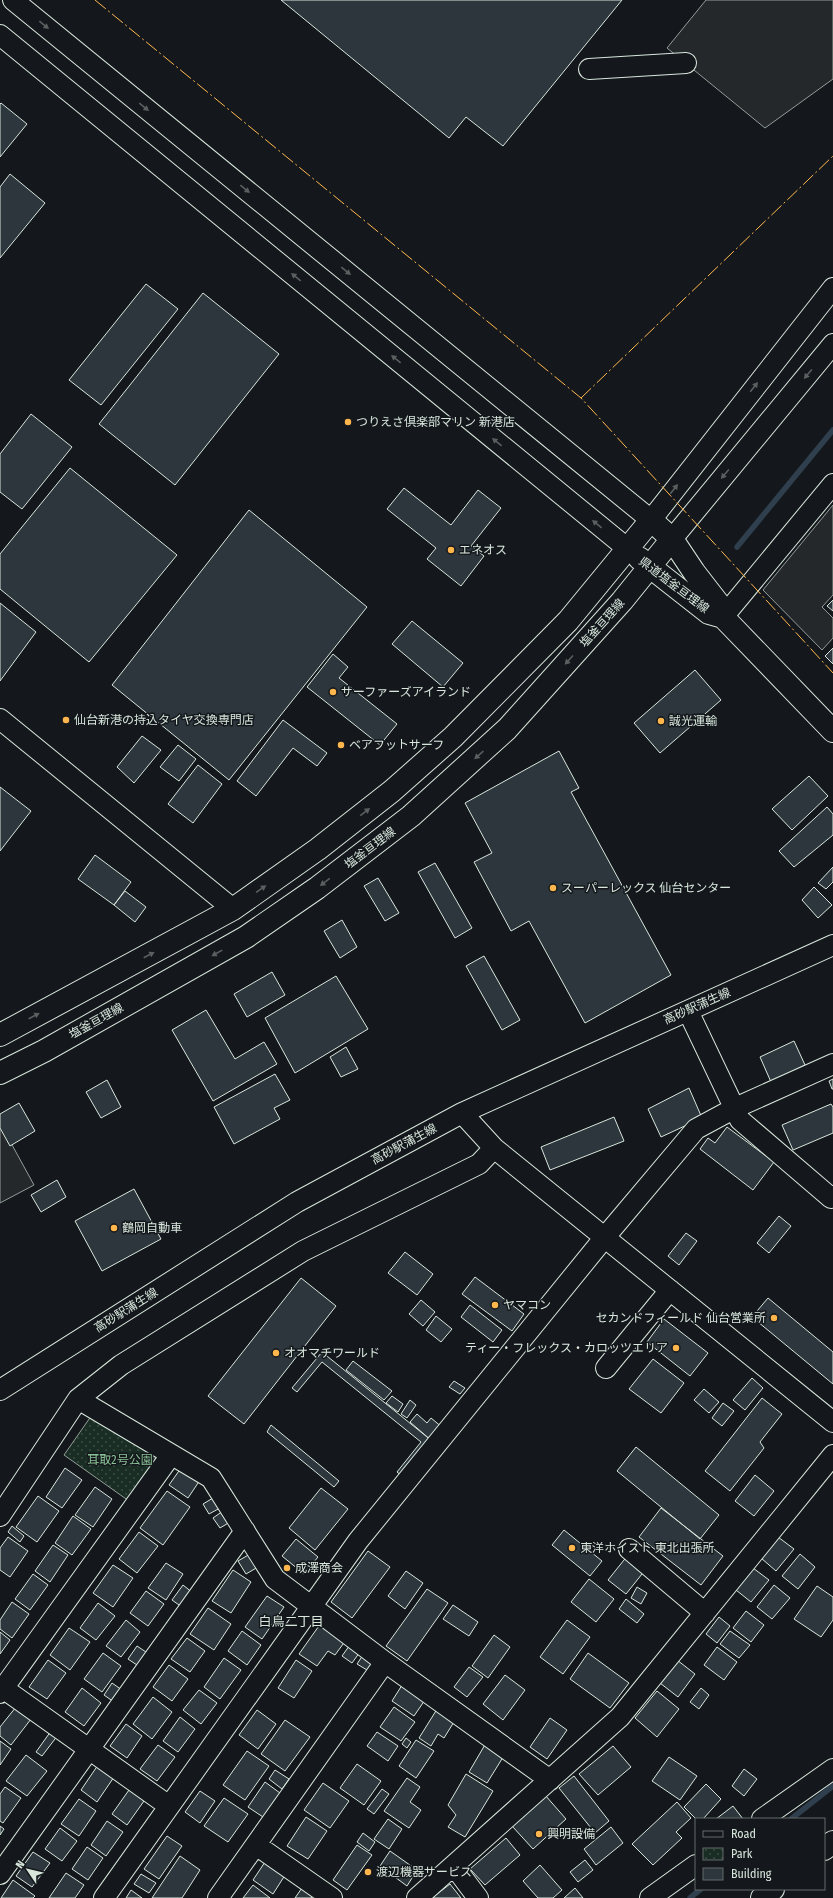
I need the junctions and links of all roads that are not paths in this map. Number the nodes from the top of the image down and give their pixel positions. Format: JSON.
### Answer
{"nodes":[{"id":1,"x":13,"y":0,"type":"edge"},
{"id":2,"x":0,"y":35,"type":"edge"},
{"id":3,"x":686,"y":63,"type":"dead end"},
{"id":4,"x":589,"y":69,"type":"dead end"},
{"id":5,"x":833,"y":288,"type":"edge"},
{"id":6,"x":833,"y":344,"type":"edge"},
{"id":7,"x":833,"y":484,"type":"edge"},
{"id":8,"x":651,"y":520,"type":"junction"},
{"id":9,"x":672,"y":539,"type":"junction"},
{"id":10,"x":628,"y":549,"type":"junction"},
{"id":11,"x":650,"y":568,"type":"junction"},
{"id":12,"x":716,"y":611,"type":"junction"},
{"id":13,"x":0,"y":719,"type":"edge"},
{"id":14,"x":833,"y":731,"type":"edge"},
{"id":15,"x":233,"y":909,"type":"junction"},
{"id":16,"x":833,"y":945,"type":"edge"},
{"id":17,"x":688,"y":1011,"type":"junction"},
{"id":18,"x":0,"y":1035,"type":"edge"},
{"id":19,"x":833,"y":1064,"type":"edge"},
{"id":20,"x":0,"y":1073,"type":"edge"},
{"id":21,"x":735,"y":1108,"type":"junction"},
{"id":22,"x":462,"y":1113,"type":"junction"},
{"id":23,"x":494,"y":1148,"type":"junction"},
{"id":24,"x":833,"y":1196,"type":"edge"},
{"id":25,"x":606,"y":1237,"type":"junction"},
{"id":26,"x":670,"y":1290,"type":"junction"},
{"id":27,"x":606,"y":1368,"type":"dead end"},
{"id":28,"x":0,"y":1390,"type":"edge"},
{"id":29,"x":78,"y":1399,"type":"junction"},
{"id":30,"x":833,"y":1422,"type":"edge"},
{"id":31,"x":171,"y":1454,"type":"junction"},
{"id":32,"x":833,"y":1456,"type":"edge"},
{"id":33,"x":0,"y":1516,"type":"edge"},
{"id":34,"x":244,"y":1531,"type":"junction"},
{"id":35,"x":629,"y":1549,"type":"dead end"},
{"id":36,"x":311,"y":1606,"type":"junction"},
{"id":37,"x":705,"y":1613,"type":"junction"},
{"id":38,"x":385,"y":1662,"type":"junction"},
{"id":39,"x":1,"y":1689,"type":"edge"},
{"id":40,"x":89,"y":1749,"type":"junction"},
{"id":41,"x":833,"y":1769,"type":"edge"},
{"id":42,"x":550,"y":1780,"type":"junction"},
{"id":43,"x":169,"y":1806,"type":"junction"},
{"id":44,"x":763,"y":1818,"type":"edge"},
{"id":45,"x":833,"y":1842,"type":"edge"},
{"id":46,"x":256,"y":1845,"type":"junction"},
{"id":47,"x":825,"y":1848,"type":"edge"},
{"id":48,"x":454,"y":1866,"type":"junction"},
{"id":49,"x":695,"y":1866,"type":"edge"},
{"id":50,"x":0,"y":1874,"type":"edge"},
{"id":51,"x":772,"y":1890,"type":"edge"},
{"id":52,"x":104,"y":1898,"type":"edge"},
{"id":53,"x":218,"y":1898,"type":"edge"},
{"id":54,"x":332,"y":1898,"type":"edge"},
{"id":55,"x":417,"y":1898,"type":"edge"},
{"id":56,"x":478,"y":1898,"type":"edge"},
{"id":57,"x":650,"y":1898,"type":"edge"},
{"id":58,"x":762,"y":1898,"type":"edge"}],
"edges":[{"from":1,"to":8,"type":"street","one_way":true},
{"from":10,"to":2,"type":"street","one_way":true},
{"from":3,"to":4,"type":"street"},
{"from":8,"to":5,"type":"street","one_way":true},
{"from":6,"to":9,"type":"street","one_way":true},
{"from":7,"to":12,"type":"street"},
{"from":8,"to":9,"type":"main road"},
{"from":8,"to":10,"type":"main road"},
{"from":9,"to":11,"type":"main road","name":"塩釜亘理線"},
{"from":9,"to":12,"type":"main road"},
{"from":10,"to":11,"type":"main road","name":"県道塩釜亘理線"},
{"from":15,"to":10,"type":"main road","one_way":true},
{"from":11,"to":12,"type":"main road","name":"県道塩釜亘理線"},
{"from":11,"to":20,"type":"main road","name":"塩釜亘理線","one_way":true},
{"from":12,"to":14,"type":"main road"},
{"from":13,"to":15,"type":"street"},
{"from":18,"to":15,"type":"main road","one_way":true},
{"from":16,"to":17,"type":"street","name":"高砂駅蒲生線"},
{"from":17,"to":21,"type":"street"},
{"from":17,"to":22,"type":"street","name":"高砂駅蒲生線"},
{"from":19,"to":21,"type":"street"},
{"from":21,"to":24,"type":"street"},
{"from":21,"to":25,"type":"street"},
{"from":22,"to":23,"type":"street"},
{"from":22,"to":28,"type":"street","name":"高砂駅蒲生線"},
{"from":23,"to":25,"type":"street"},
{"from":23,"to":29,"type":"street"},
{"from":25,"to":26,"type":"street"},
{"from":25,"to":36,"type":"street"},
{"from":26,"to":27,"type":"street"},
{"from":26,"to":30,"type":"street"},
{"from":29,"to":31,"type":"street"},
{"from":29,"to":33,"type":"street"},
{"from":31,"to":34,"type":"street"},
{"from":31,"to":39,"type":"street"},
{"from":32,"to":37,"type":"street"},
{"from":34,"to":36,"type":"street"},
{"from":34,"to":40,"type":"street"},
{"from":35,"to":37,"type":"street"},
{"from":36,"to":38,"type":"street"},
{"from":36,"to":43,"type":"street"},
{"from":37,"to":42,"type":"street"},
{"from":38,"to":42,"type":"street"},
{"from":38,"to":46,"type":"street"},
{"from":39,"to":40,"type":"street"},
{"from":40,"to":43,"type":"street"},
{"from":40,"to":50,"type":"street"},
{"from":41,"to":44,"type":"street"},
{"from":42,"to":48,"type":"street"},
{"from":43,"to":52,"type":"street"},
{"from":45,"to":47,"type":"main road"},
{"from":46,"to":53,"type":"street"},
{"from":46,"to":54,"type":"street"},
{"from":48,"to":55,"type":"street"},
{"from":48,"to":56,"type":"street"},
{"from":49,"to":57,"type":"street"},
{"from":51,"to":58,"type":"main road"}]}
